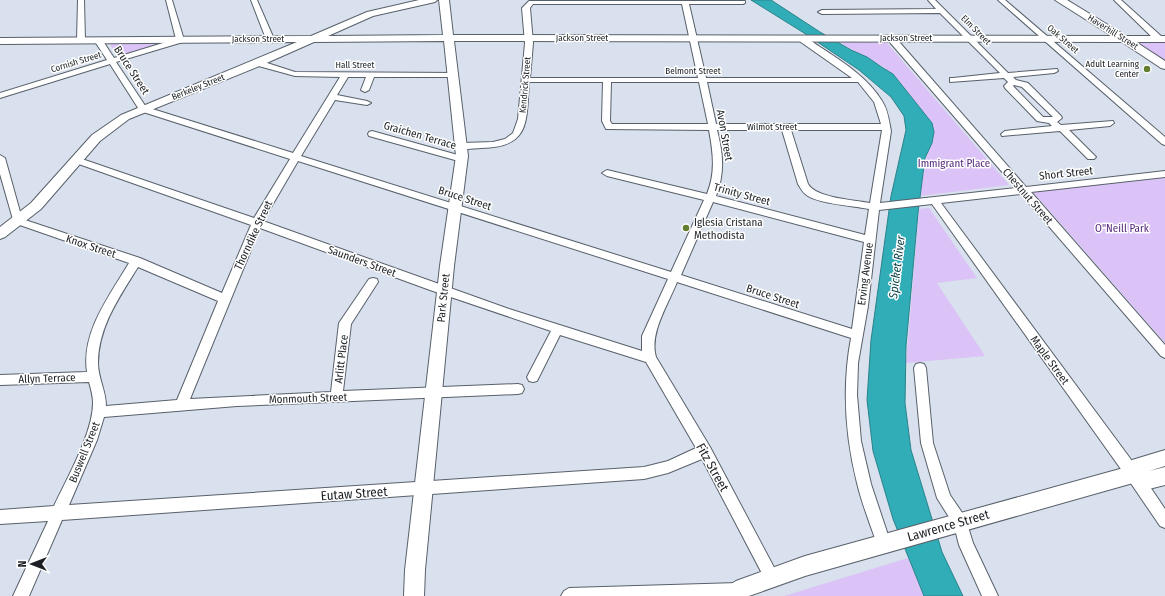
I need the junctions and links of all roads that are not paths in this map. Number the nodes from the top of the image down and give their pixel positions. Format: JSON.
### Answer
{"nodes":[{"id":1,"x":80,"y":0,"type":"edge"},
{"id":2,"x":169,"y":0,"type":"edge"},
{"id":3,"x":254,"y":0,"type":"edge"},
{"id":4,"x":432,"y":0,"type":"edge"},
{"id":5,"x":444,"y":0,"type":"edge"},
{"id":6,"x":931,"y":0,"type":"edge"},
{"id":7,"x":1002,"y":0,"type":"edge"},
{"id":8,"x":1060,"y":0,"type":"edge"},
{"id":9,"x":1117,"y":0,"type":"edge"},
{"id":10,"x":685,"y":1,"type":"edge"},
{"id":11,"x":743,"y":2,"type":"dead end"},
{"id":12,"x":943,"y":11,"type":"junction"},
{"id":13,"x":822,"y":12,"type":"dead end"},
{"id":14,"x":449,"y":38,"type":"junction"},
{"id":15,"x":529,"y":38,"type":"junction"},
{"id":16,"x":694,"y":38,"type":"junction"},
{"id":17,"x":804,"y":38,"type":"junction"},
{"id":18,"x":891,"y":38,"type":"junction"},
{"id":19,"x":970,"y":38,"type":"junction"},
{"id":20,"x":1046,"y":38,"type":"junction"},
{"id":21,"x":1123,"y":38,"type":"junction"},
{"id":22,"x":1162,"y":38,"type":"edge"},
{"id":23,"x":270,"y":39,"type":"junction"},
{"id":24,"x":315,"y":39,"type":"junction"},
{"id":25,"x":81,"y":40,"type":"junction"},
{"id":26,"x":98,"y":40,"type":"junction"},
{"id":27,"x":180,"y":40,"type":"junction"},
{"id":28,"x":0,"y":41,"type":"edge"},
{"id":29,"x":111,"y":61,"type":"junction"},
{"id":30,"x":258,"y":63,"type":"junction"},
{"id":31,"x":1165,"y":66,"type":"edge"},
{"id":32,"x":1054,"y":71,"type":"dead end"},
{"id":33,"x":345,"y":74,"type":"junction"},
{"id":34,"x":372,"y":75,"type":"junction"},
{"id":35,"x":454,"y":75,"type":"junction"},
{"id":36,"x":1006,"y":75,"type":"junction"},
{"id":37,"x":526,"y":80,"type":"junction"},
{"id":38,"x":607,"y":80,"type":"junction"},
{"id":39,"x":860,"y":80,"type":"junction"},
{"id":40,"x":953,"y":80,"type":"dead end"},
{"id":41,"x":703,"y":81,"type":"junction"},
{"id":42,"x":1013,"y":82,"type":"junction"},
{"id":43,"x":365,"y":90,"type":"dead end"},
{"id":44,"x":0,"y":96,"type":"edge"},
{"id":45,"x":332,"y":97,"type":"junction"},
{"id":46,"x":367,"y":103,"type":"dead end"},
{"id":47,"x":143,"y":109,"type":"junction"},
{"id":48,"x":1052,"y":122,"type":"junction"},
{"id":49,"x":1110,"y":123,"type":"dead end"},
{"id":50,"x":712,"y":127,"type":"junction"},
{"id":51,"x":786,"y":127,"type":"junction"},
{"id":52,"x":886,"y":127,"type":"junction"},
{"id":53,"x":1061,"y":128,"type":"junction"},
{"id":54,"x":372,"y":134,"type":"dead end"},
{"id":55,"x":1005,"y":134,"type":"dead end"},
{"id":56,"x":1165,"y":142,"type":"edge"},
{"id":57,"x":462,"y":146,"type":"junction"},
{"id":58,"x":296,"y":156,"type":"junction"},
{"id":59,"x":1091,"y":157,"type":"dead end"},
{"id":60,"x":0,"y":158,"type":"edge"},
{"id":61,"x":462,"y":159,"type":"junction"},
{"id":62,"x":76,"y":160,"type":"junction"},
{"id":63,"x":607,"y":174,"type":"dead end"},
{"id":64,"x":1165,"y":174,"type":"edge"},
{"id":65,"x":1022,"y":190,"type":"junction"},
{"id":66,"x":710,"y":198,"type":"junction"},
{"id":67,"x":928,"y":200,"type":"junction"},
{"id":68,"x":455,"y":207,"type":"junction"},
{"id":69,"x":875,"y":207,"type":"junction"},
{"id":70,"x":18,"y":221,"type":"junction"},
{"id":71,"x":257,"y":222,"type":"junction"},
{"id":72,"x":0,"y":234,"type":"edge"},
{"id":73,"x":870,"y":240,"type":"junction"},
{"id":74,"x":136,"y":262,"type":"junction"},
{"id":75,"x":675,"y":278,"type":"junction"},
{"id":76,"x":373,"y":282,"type":"dead end"},
{"id":77,"x":444,"y":291,"type":"junction"},
{"id":78,"x":224,"y":299,"type":"junction"},
{"id":79,"x":557,"y":330,"type":"junction"},
{"id":80,"x":857,"y":335,"type":"junction"},
{"id":81,"x":1165,"y":353,"type":"edge"},
{"id":82,"x":650,"y":358,"type":"junction"},
{"id":83,"x":920,"y":368,"type":"dead end"},
{"id":84,"x":94,"y":376,"type":"junction"},
{"id":85,"x":533,"y":377,"type":"dead end"},
{"id":86,"x":0,"y":380,"type":"edge"},
{"id":87,"x":518,"y":389,"type":"dead end"},
{"id":88,"x":433,"y":393,"type":"junction"},
{"id":89,"x":336,"y":397,"type":"junction"},
{"id":90,"x":181,"y":406,"type":"junction"},
{"id":91,"x":98,"y":412,"type":"junction"},
{"id":92,"x":705,"y":451,"type":"junction"},
{"id":93,"x":1165,"y":458,"type":"edge"},
{"id":94,"x":1133,"y":474,"type":"junction"},
{"id":95,"x":1165,"y":476,"type":"edge"},
{"id":96,"x":423,"y":488,"type":"junction"},
{"id":97,"x":58,"y":513,"type":"junction"},
{"id":98,"x":0,"y":517,"type":"edge"},
{"id":99,"x":1165,"y":521,"type":"edge"},
{"id":100,"x":960,"y":522,"type":"junction"},
{"id":101,"x":890,"y":542,"type":"junction"},
{"id":102,"x":772,"y":578,"type":"junction"},
{"id":103,"x":735,"y":594,"type":"edge"},
{"id":104,"x":21,"y":596,"type":"edge"},
{"id":105,"x":414,"y":596,"type":"edge"},
{"id":106,"x":569,"y":596,"type":"edge"},
{"id":107,"x":990,"y":596,"type":"edge"}],
"edges":[{"from":1,"to":25,"type":"street"},
{"from":2,"to":27,"type":"street"},
{"from":3,"to":23,"type":"street"},
{"from":4,"to":24,"type":"main road","name":"Berkeley Street"},
{"from":5,"to":14,"type":"main road","name":"Park Street"},
{"from":6,"to":12,"type":"street","name":"Elm Street"},
{"from":7,"to":20,"type":"street","name":"Oak Street"},
{"from":8,"to":21,"type":"main road","name":"Haverhill Street"},
{"from":9,"to":22,"type":"street"},
{"from":10,"to":11,"type":"street"},
{"from":10,"to":15,"type":"street","name":"Kendrick Street"},
{"from":10,"to":16,"type":"street","name":"Avon Street"},
{"from":12,"to":13,"type":"street"},
{"from":12,"to":19,"type":"street","name":"Elm Street"},
{"from":14,"to":15,"type":"main road","name":"Jackson Street"},
{"from":14,"to":24,"type":"main road","name":"Jackson Street"},
{"from":14,"to":35,"type":"main road","name":"Park Street"},
{"from":15,"to":16,"type":"main road","name":"Jackson Street"},
{"from":15,"to":37,"type":"street","name":"Kendrick Street"},
{"from":16,"to":17,"type":"main road","name":"Jackson Street"},
{"from":16,"to":41,"type":"street","name":"Avon Street"},
{"from":17,"to":18,"type":"main road","name":"Jackson Street"},
{"from":17,"to":39,"type":"street","name":"Erving Avenue"},
{"from":18,"to":19,"type":"main road","name":"Jackson Street"},
{"from":18,"to":65,"type":"street","name":"Chestnut Street"},
{"from":19,"to":20,"type":"main road","name":"Jackson Street"},
{"from":19,"to":36,"type":"street","name":"Elm Street"},
{"from":20,"to":21,"type":"main road","name":"Jackson Street"},
{"from":20,"to":56,"type":"street","name":"Oak Street"},
{"from":21,"to":22,"type":"main road","name":"Jackson Street"},
{"from":21,"to":31,"type":"main road","name":"Haverhill Street"},
{"from":23,"to":24,"type":"main road","name":"Jackson Street"},
{"from":23,"to":27,"type":"main road","name":"Jackson Street"},
{"from":24,"to":30,"type":"main road","name":"Berkeley Street"},
{"from":25,"to":26,"type":"main road","name":"Jackson Street"},
{"from":25,"to":28,"type":"main road","name":"Jackson Street"},
{"from":26,"to":27,"type":"main road","name":"Jackson Street"},
{"from":26,"to":29,"type":"street","name":"Bruce Street"},
{"from":27,"to":29,"type":"street","name":"Cornish Street"},
{"from":29,"to":44,"type":"street","name":"Cornish Street"},
{"from":29,"to":47,"type":"street","name":"Bruce Street"},
{"from":30,"to":33,"type":"street","name":"Hall Street"},
{"from":30,"to":47,"type":"main road","name":"Berkeley Street"},
{"from":32,"to":36,"type":"street"},
{"from":33,"to":34,"type":"street","name":"Hall Street"},
{"from":33,"to":45,"type":"street","name":"Thorndike Street"},
{"from":34,"to":35,"type":"street","name":"Hall Street"},
{"from":34,"to":43,"type":"street"},
{"from":35,"to":57,"type":"main road","name":"Park Street"},
{"from":36,"to":40,"type":"street"},
{"from":36,"to":42,"type":"street","name":"Elm Street"},
{"from":37,"to":38,"type":"street","name":"Belmont Street"},
{"from":37,"to":57,"type":"street","name":"Kendrick Street"},
{"from":38,"to":41,"type":"street","name":"Belmont Street"},
{"from":38,"to":50,"type":"street","name":"Wilmot Street"},
{"from":39,"to":41,"type":"street","name":"Belmont Street"},
{"from":39,"to":52,"type":"street","name":"Erving Avenue"},
{"from":41,"to":50,"type":"street","name":"Avon Street"},
{"from":42,"to":48,"type":"street"},
{"from":42,"to":48,"type":"street"},
{"from":45,"to":46,"type":"street"},
{"from":45,"to":58,"type":"street","name":"Thorndike Street"},
{"from":47,"to":58,"type":"street","name":"Bruce Street"},
{"from":47,"to":62,"type":"main road","name":"Berkeley Street"},
{"from":48,"to":53,"type":"street"},
{"from":49,"to":53,"type":"street"},
{"from":50,"to":51,"type":"street","name":"Wilmot Street"},
{"from":50,"to":66,"type":"street","name":"Avon Street"},
{"from":51,"to":52,"type":"street","name":"Wilmot Street"},
{"from":51,"to":69,"type":"street","name":"Short Street"},
{"from":52,"to":69,"type":"street","name":"Erving Avenue"},
{"from":53,"to":55,"type":"street"},
{"from":53,"to":59,"type":"street"},
{"from":54,"to":61,"type":"street","name":"Graichen Terrace"},
{"from":57,"to":61,"type":"main road","name":"Park Street"},
{"from":58,"to":68,"type":"street","name":"Bruce Street"},
{"from":58,"to":71,"type":"street","name":"Thorndike Street"},
{"from":60,"to":70,"type":"street"},
{"from":61,"to":68,"type":"main road","name":"Park Street"},
{"from":62,"to":70,"type":"main road","name":"Berkeley Street"},
{"from":62,"to":71,"type":"street","name":"Saunders Street"},
{"from":63,"to":66,"type":"street","name":"Trinity Street"},
{"from":64,"to":65,"type":"street","name":"Short Street"},
{"from":65,"to":67,"type":"street","name":"Short Street"},
{"from":65,"to":81,"type":"street","name":"Chestnut Street"},
{"from":66,"to":73,"type":"street","name":"Trinity Street"},
{"from":66,"to":75,"type":"street","name":"Avon Street"},
{"from":67,"to":69,"type":"street","name":"Short Street"},
{"from":67,"to":94,"type":"street","name":"Maple Street"},
{"from":68,"to":75,"type":"street","name":"Bruce Street"},
{"from":68,"to":77,"type":"main road","name":"Park Street"},
{"from":69,"to":73,"type":"street","name":"Erving Avenue"},
{"from":70,"to":72,"type":"main road","name":"Berkeley Street"},
{"from":70,"to":74,"type":"street","name":"Knox Street"},
{"from":71,"to":77,"type":"street","name":"Saunders Street"},
{"from":71,"to":78,"type":"street","name":"Thorndike Street"},
{"from":73,"to":80,"type":"street","name":"Erving Avenue"},
{"from":74,"to":78,"type":"street","name":"Knox Street"},
{"from":74,"to":84,"type":"street","name":"Buswell Street"},
{"from":75,"to":80,"type":"street","name":"Bruce Street"},
{"from":75,"to":82,"type":"street","name":"Avon Street"},
{"from":76,"to":89,"type":"street","name":"Arlitt Place"},
{"from":77,"to":79,"type":"street","name":"Saunders Street"},
{"from":77,"to":88,"type":"main road","name":"Park Street"},
{"from":78,"to":90,"type":"street","name":"Thorndike Street"},
{"from":79,"to":82,"type":"street","name":"Saunders Street"},
{"from":79,"to":85,"type":"street"},
{"from":80,"to":101,"type":"street","name":"Erving Avenue"},
{"from":82,"to":92,"type":"street","name":"Fitz Street"},
{"from":83,"to":100,"type":"street"},
{"from":84,"to":86,"type":"street","name":"Allyn Terrace"},
{"from":84,"to":91,"type":"street","name":"Buswell Street"},
{"from":87,"to":88,"type":"street","name":"Monmouth Street"},
{"from":88,"to":89,"type":"street","name":"Monmouth Street"},
{"from":88,"to":96,"type":"main road","name":"Park Street"},
{"from":89,"to":90,"type":"street","name":"Monmouth Street"},
{"from":90,"to":91,"type":"street","name":"Monmouth Street"},
{"from":91,"to":97,"type":"street","name":"Buswell Street"},
{"from":92,"to":96,"type":"street","name":"Eutaw Street"},
{"from":92,"to":102,"type":"street","name":"Fitz Street"},
{"from":93,"to":94,"type":"main road","name":"Lawrence Street"},
{"from":94,"to":95,"type":"main road"},
{"from":94,"to":99,"type":"street","name":"Maple Street"},
{"from":94,"to":100,"type":"main road","name":"Lawrence Street"},
{"from":96,"to":97,"type":"street","name":"Eutaw Street"},
{"from":96,"to":105,"type":"main road","name":"Park Street"},
{"from":97,"to":98,"type":"street","name":"Eutaw Street"},
{"from":97,"to":104,"type":"street","name":"Buswell Street"},
{"from":100,"to":101,"type":"main road","name":"Lawrence Street"},
{"from":100,"to":107,"type":"street"},
{"from":101,"to":102,"type":"main road","name":"Lawrence Street"},
{"from":102,"to":103,"type":"main road","name":"Lawrence Street"},
{"from":103,"to":106,"type":"street"}]}
